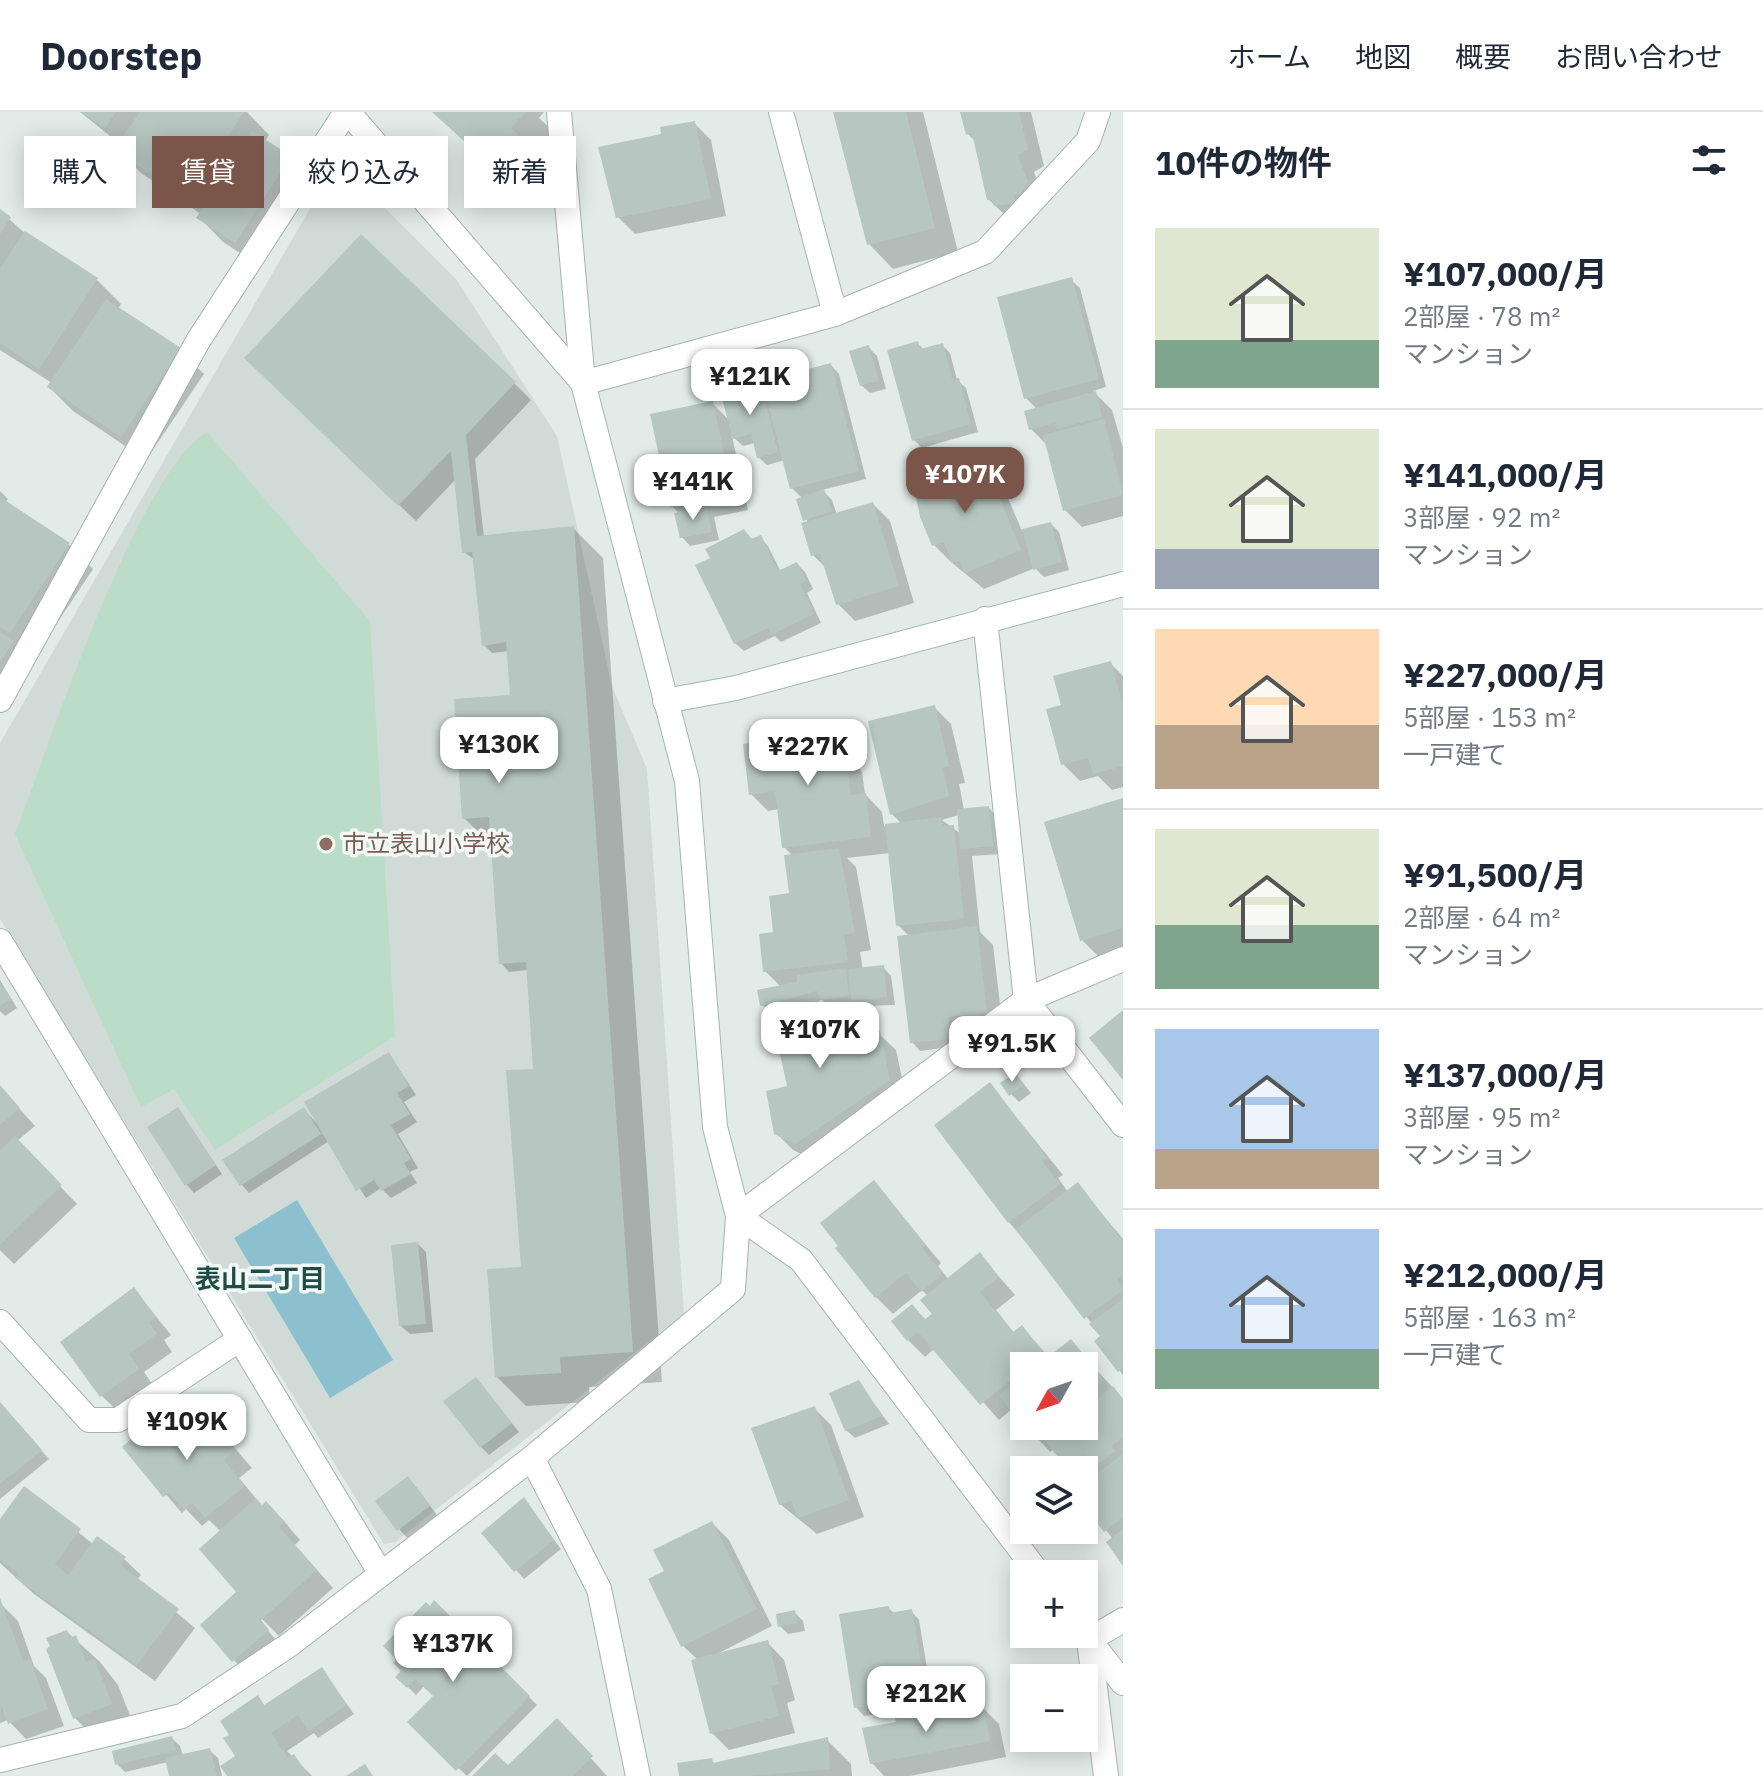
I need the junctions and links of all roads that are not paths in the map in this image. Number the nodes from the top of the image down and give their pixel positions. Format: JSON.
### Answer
{"nodes":[{"id":1,"x":347,"y":112,"type":"edge"},
{"id":2,"x":559,"y":112,"type":"edge"},
{"id":3,"x":781,"y":112,"type":"edge"},
{"id":4,"x":1098,"y":112,"type":"edge"},
{"id":5,"x":835,"y":314,"type":"junction"},
{"id":6,"x":583,"y":383,"type":"junction"},
{"id":7,"x":1123,"y":584,"type":"edge"},
{"id":8,"x":985,"y":619,"type":"junction"},
{"id":9,"x":0,"y":700,"type":"edge"},
{"id":10,"x":665,"y":701,"type":"junction"},
{"id":11,"x":0,"y":941,"type":"edge"},
{"id":12,"x":1123,"y":959,"type":"edge"},
{"id":13,"x":1026,"y":1000,"type":"junction"},
{"id":14,"x":1123,"y":1125,"type":"edge"},
{"id":15,"x":738,"y":1216,"type":"junction"},
{"id":16,"x":0,"y":1322,"type":"edge"},
{"id":17,"x":240,"y":1339,"type":"junction"},
{"id":18,"x":532,"y":1458,"type":"junction"},
{"id":19,"x":1028,"y":1560,"type":"edge"},
{"id":20,"x":381,"y":1574,"type":"junction"},
{"id":21,"x":1123,"y":1620,"type":"edge"},
{"id":22,"x":1098,"y":1632,"type":"edge"},
{"id":23,"x":1089,"y":1648,"type":"edge"},
{"id":24,"x":1096,"y":1648,"type":"edge"},
{"id":25,"x":1123,"y":1683,"type":"edge"},
{"id":26,"x":0,"y":1760,"type":"edge"},
{"id":27,"x":638,"y":1776,"type":"edge"},
{"id":28,"x":1106,"y":1776,"type":"edge"}],
"edges":[{"from":1,"to":6,"type":"street"},
{"from":1,"to":9,"type":"street"},
{"from":2,"to":6,"type":"street"},
{"from":3,"to":5,"type":"street"},
{"from":4,"to":5,"type":"street"},
{"from":5,"to":6,"type":"street"},
{"from":6,"to":10,"type":"street"},
{"from":7,"to":8,"type":"street"},
{"from":8,"to":10,"type":"street"},
{"from":8,"to":13,"type":"street"},
{"from":10,"to":15,"type":"street"},
{"from":11,"to":17,"type":"street"},
{"from":12,"to":13,"type":"street"},
{"from":13,"to":14,"type":"street"},
{"from":13,"to":15,"type":"street"},
{"from":15,"to":18,"type":"street"},
{"from":15,"to":19,"type":"street"},
{"from":16,"to":17,"type":"street"},
{"from":17,"to":20,"type":"street"},
{"from":18,"to":20,"type":"street"},
{"from":18,"to":27,"type":"street"},
{"from":20,"to":26,"type":"street"},
{"from":21,"to":22,"type":"street"},
{"from":23,"to":28,"type":"street"},
{"from":24,"to":25,"type":"street"}]}
